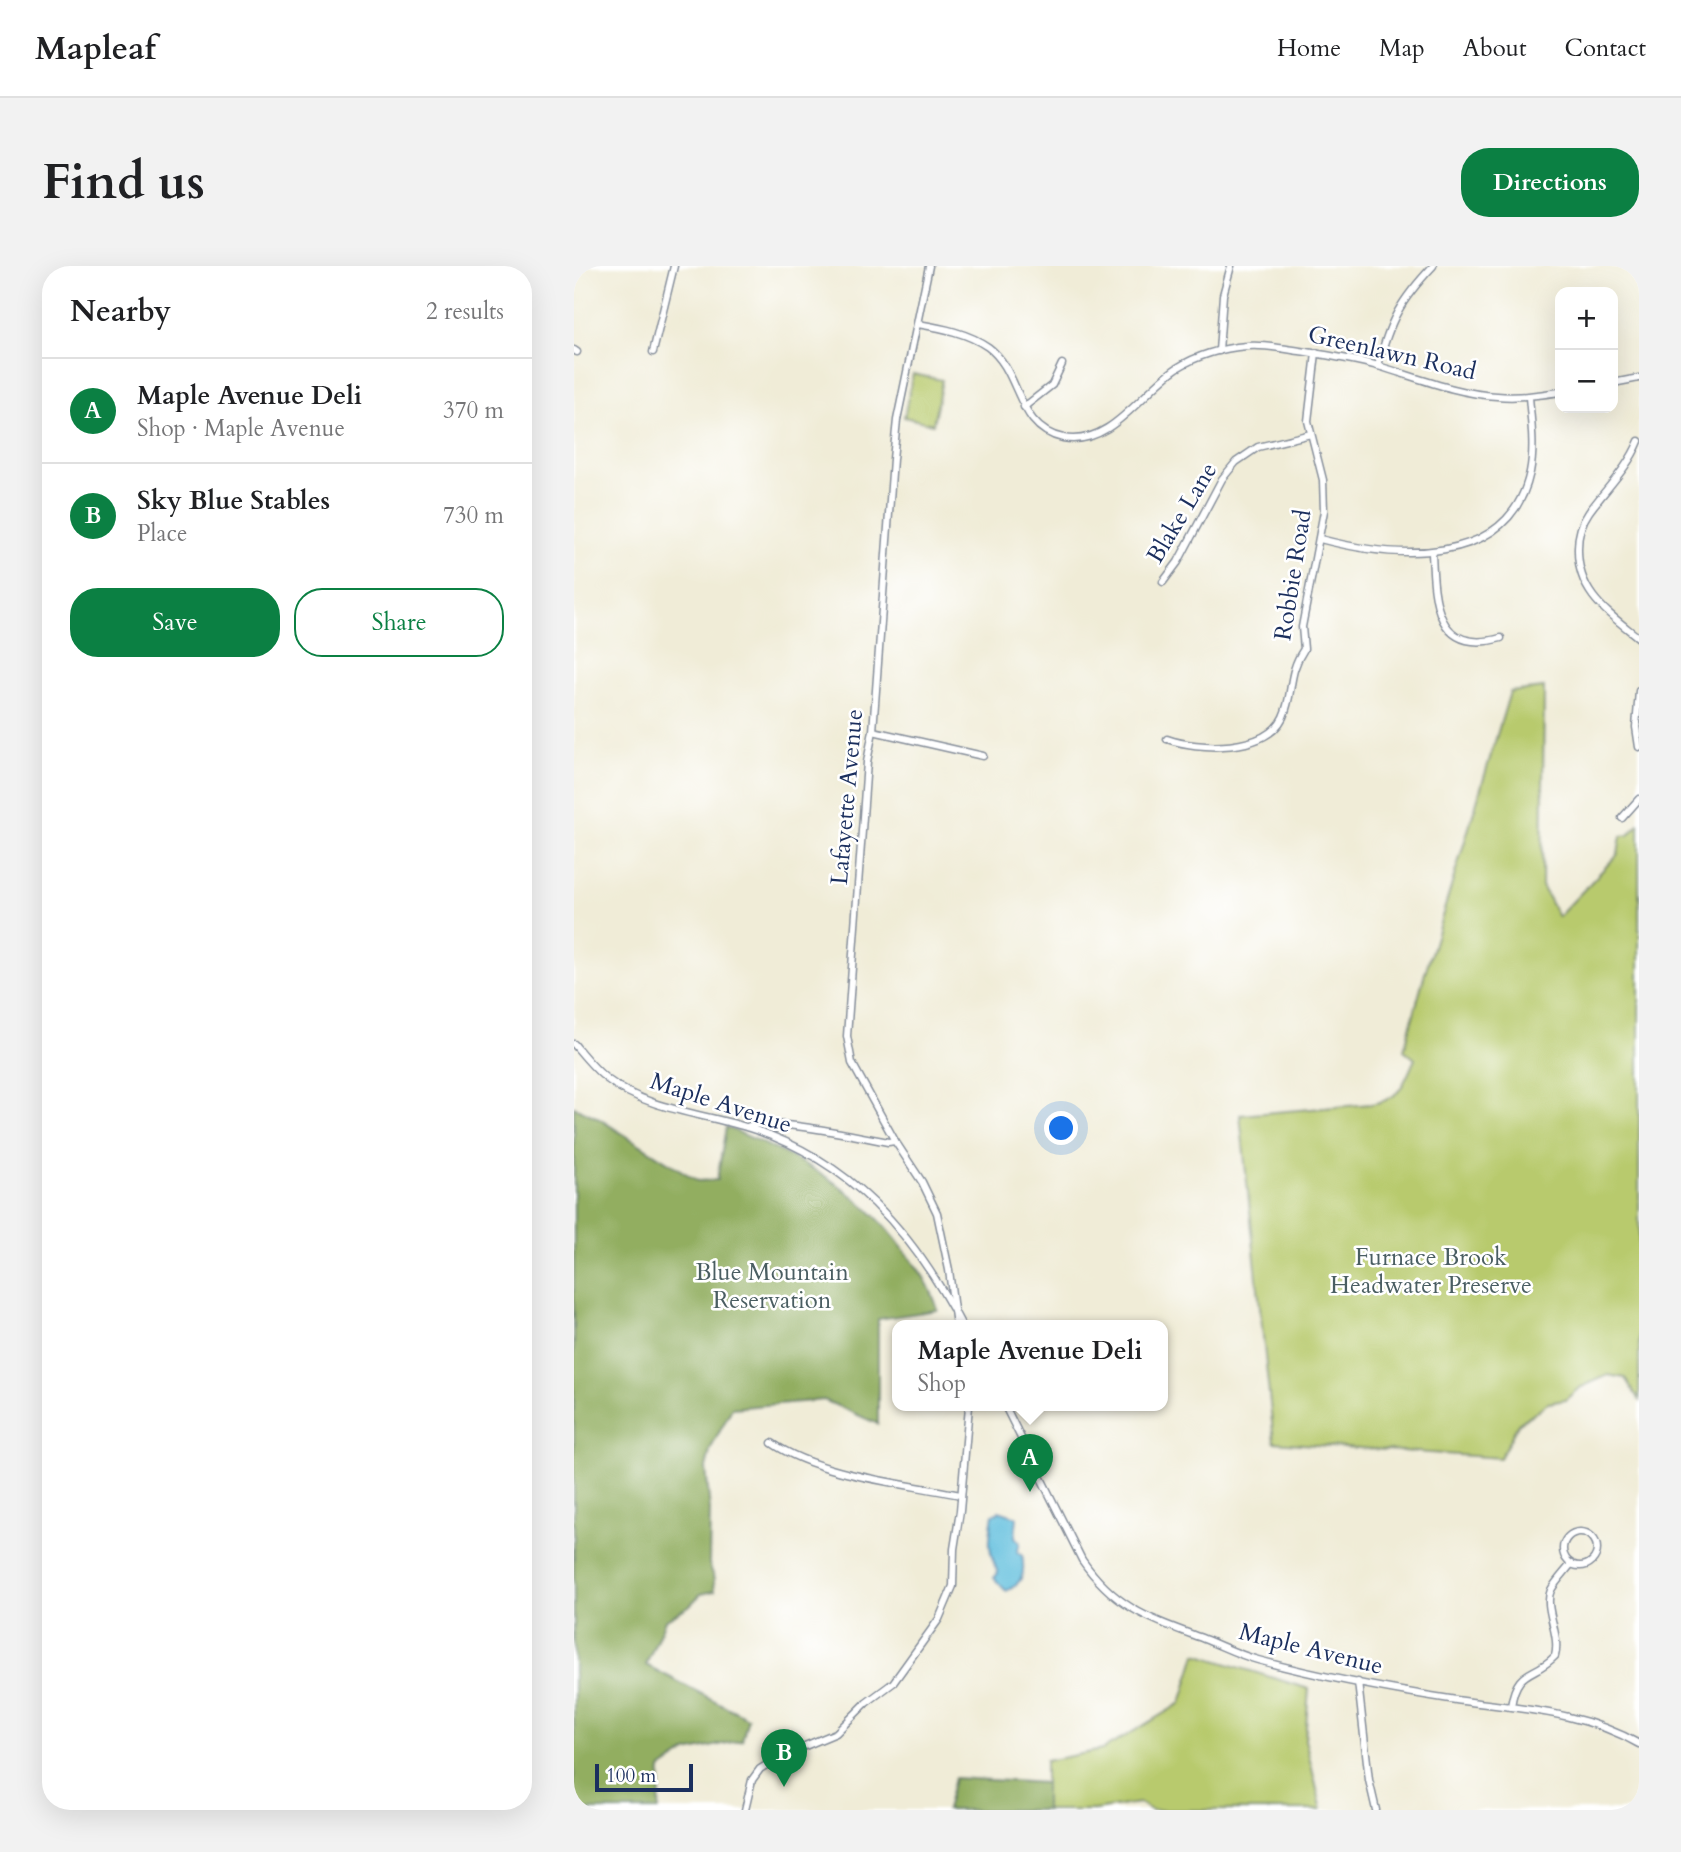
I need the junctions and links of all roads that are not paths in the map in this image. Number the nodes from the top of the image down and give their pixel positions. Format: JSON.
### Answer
{"nodes":[{"id":1,"x":674,"y":266,"type":"edge"},
{"id":2,"x":929,"y":266,"type":"edge"},
{"id":3,"x":1231,"y":266,"type":"edge"},
{"id":4,"x":1433,"y":266,"type":"edge"},
{"id":5,"x":918,"y":324,"type":"junction"},
{"id":6,"x":1219,"y":351,"type":"junction"},
{"id":7,"x":653,"y":352,"type":"dead end"},
{"id":8,"x":1315,"y":353,"type":"junction"},
{"id":9,"x":1062,"y":364,"type":"dead end"},
{"id":10,"x":1378,"y":366,"type":"junction"},
{"id":11,"x":1639,"y":378,"type":"edge"},
{"id":12,"x":1618,"y":382,"type":"edge"},
{"id":13,"x":1555,"y":393,"type":"edge"},
{"id":14,"x":1529,"y":397,"type":"junction"},
{"id":15,"x":1024,"y":407,"type":"junction"},
{"id":16,"x":1311,"y":434,"type":"junction"},
{"id":17,"x":1639,"y":441,"type":"edge"},
{"id":18,"x":1320,"y":539,"type":"junction"},
{"id":19,"x":1432,"y":553,"type":"junction"},
{"id":20,"x":1163,"y":582,"type":"dead end"},
{"id":21,"x":1501,"y":638,"type":"dead end"},
{"id":22,"x":1639,"y":638,"type":"edge"},
{"id":23,"x":1639,"y":691,"type":"edge"},
{"id":24,"x":873,"y":731,"type":"junction"},
{"id":25,"x":1167,"y":739,"type":"dead end"},
{"id":26,"x":1639,"y":747,"type":"edge"},
{"id":27,"x":983,"y":756,"type":"dead end"},
{"id":28,"x":1639,"y":799,"type":"edge"},
{"id":29,"x":1622,"y":818,"type":"dead end"},
{"id":30,"x":574,"y":1044,"type":"edge"},
{"id":31,"x":747,"y":1127,"type":"junction"},
{"id":32,"x":895,"y":1141,"type":"junction"},
{"id":33,"x":954,"y":1311,"type":"junction"},
{"id":34,"x":955,"y":1320,"type":"edge"},
{"id":35,"x":959,"y":1320,"type":"edge"},
{"id":36,"x":969,"y":1411,"type":"edge"},
{"id":37,"x":1008,"y":1411,"type":"edge"},
{"id":38,"x":772,"y":1444,"type":"dead end"},
{"id":39,"x":960,"y":1495,"type":"junction"},
{"id":40,"x":1571,"y":1564,"type":"junction"},
{"id":41,"x":1358,"y":1682,"type":"junction"},
{"id":42,"x":1511,"y":1706,"type":"junction"},
{"id":43,"x":1638,"y":1742,"type":"edge"},
{"id":44,"x":745,"y":1810,"type":"edge"},
{"id":45,"x":1376,"y":1810,"type":"edge"}],
"edges":[{"from":1,"to":7,"type":"street"},
{"from":2,"to":5,"type":"street","name":"Lafayette Avenue"},
{"from":3,"to":6,"type":"street"},
{"from":4,"to":10,"type":"street"},
{"from":5,"to":15,"type":"street","name":"Greenlawn Road"},
{"from":5,"to":24,"type":"street","name":"Lafayette Avenue"},
{"from":6,"to":8,"type":"street","name":"Greenlawn Road"},
{"from":6,"to":15,"type":"street","name":"Greenlawn Road"},
{"from":8,"to":10,"type":"street","name":"Greenlawn Road"},
{"from":8,"to":16,"type":"street","name":"Robbie Road"},
{"from":9,"to":15,"type":"street"},
{"from":10,"to":14,"type":"street","name":"Greenlawn Road"},
{"from":11,"to":12,"type":"street"},
{"from":13,"to":14,"type":"street","name":"Greenlawn Road"},
{"from":14,"to":19,"type":"street"},
{"from":16,"to":18,"type":"street","name":"Robbie Road"},
{"from":16,"to":20,"type":"street","name":"Blake Lane"},
{"from":17,"to":22,"type":"street"},
{"from":18,"to":19,"type":"street"},
{"from":18,"to":25,"type":"street","name":"Robbie Road"},
{"from":19,"to":21,"type":"street"},
{"from":23,"to":26,"type":"street"},
{"from":24,"to":27,"type":"street"},
{"from":24,"to":32,"type":"street","name":"Lafayette Avenue"},
{"from":28,"to":29,"type":"street"},
{"from":30,"to":31,"type":"street","name":"Maple Avenue"},
{"from":31,"to":32,"type":"street"},
{"from":31,"to":33,"type":"street","name":"Maple Avenue"},
{"from":32,"to":33,"type":"street","name":"Lafayette Avenue"},
{"from":33,"to":34,"type":"street","name":"Lafayette Avenue"},
{"from":33,"to":35,"type":"street","name":"Maple Avenue"},
{"from":36,"to":39,"type":"street"},
{"from":37,"to":41,"type":"street","name":"Maple Avenue"},
{"from":38,"to":39,"type":"street"},
{"from":39,"to":44,"type":"street"},
{"from":40,"to":40,"type":"street"},
{"from":40,"to":42,"type":"street"},
{"from":41,"to":42,"type":"street","name":"Maple Avenue"},
{"from":41,"to":45,"type":"street"},
{"from":42,"to":43,"type":"street","name":"Maple Avenue"}]}
